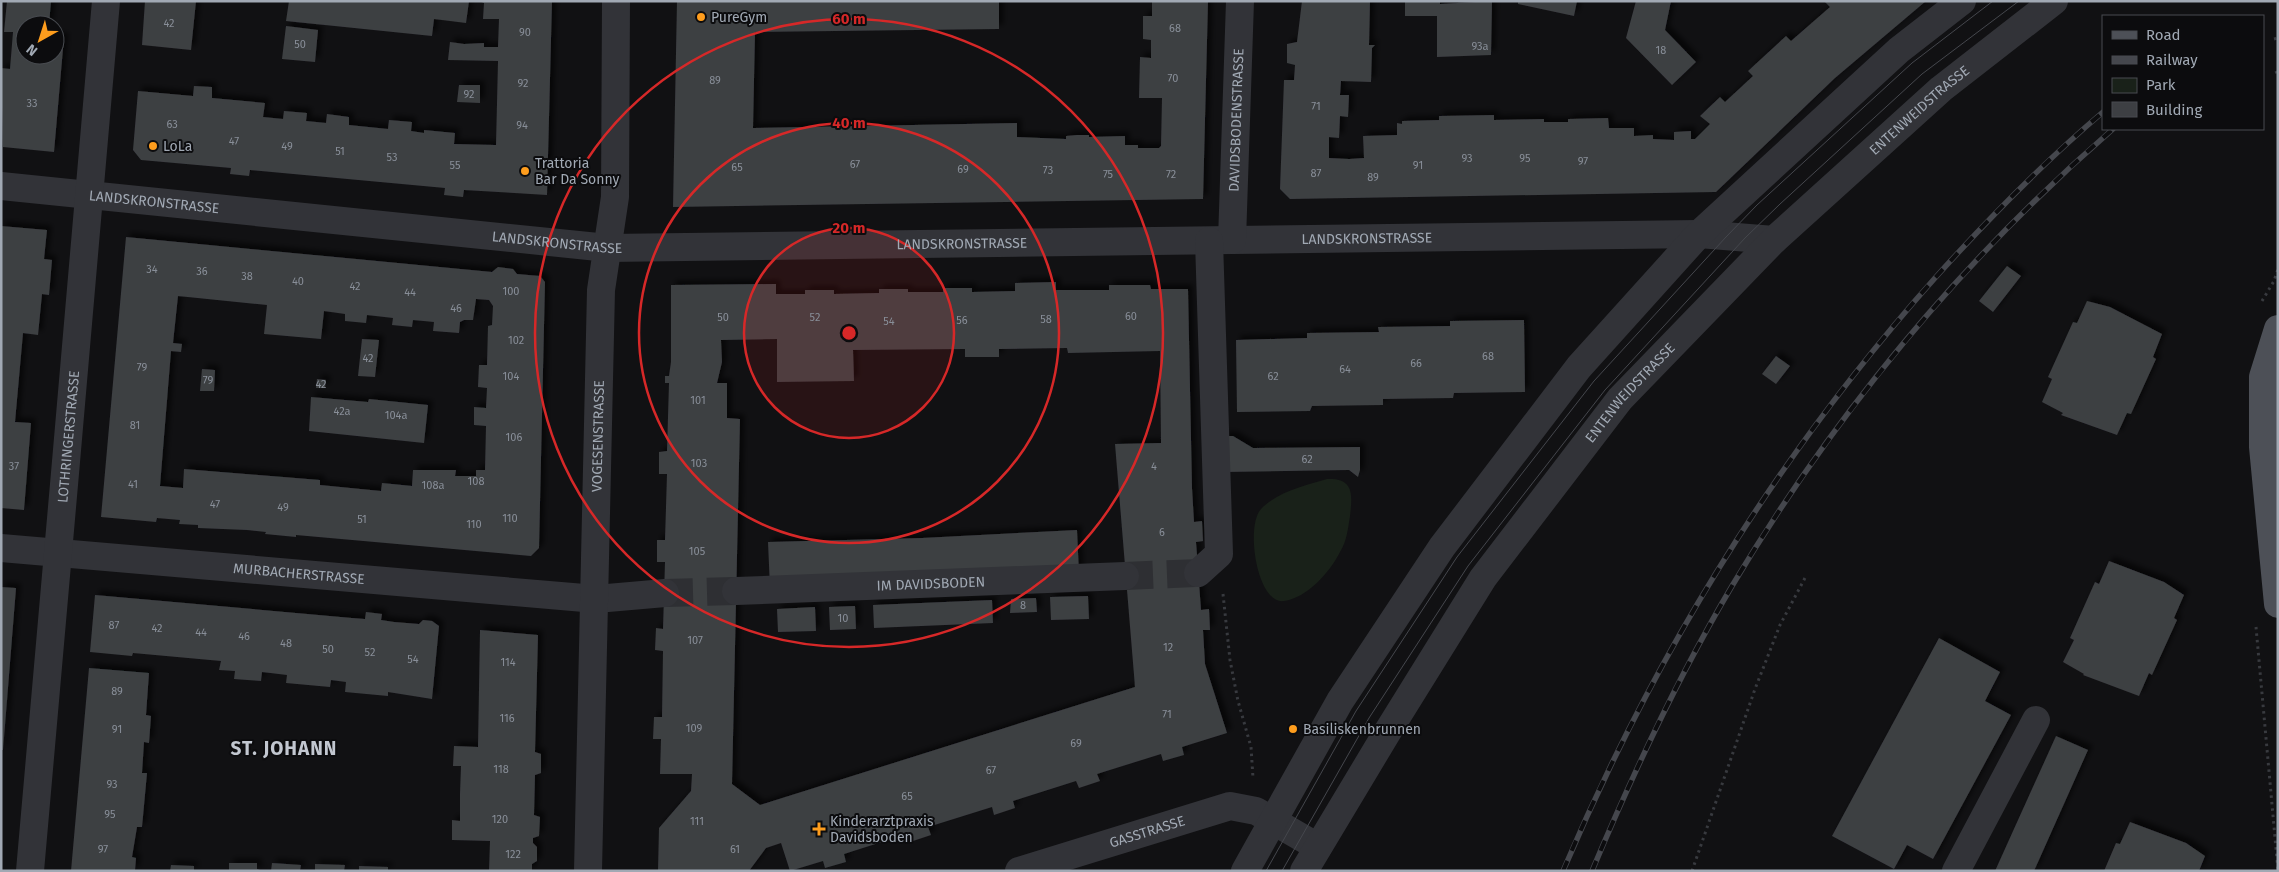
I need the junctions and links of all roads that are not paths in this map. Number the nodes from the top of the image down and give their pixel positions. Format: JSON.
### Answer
{"nodes":[{"id":1,"x":106,"y":1,"type":"edge"},
{"id":2,"x":616,"y":1,"type":"edge"},
{"id":3,"x":1240,"y":1,"type":"edge"},
{"id":4,"x":1962,"y":1,"type":"edge"},
{"id":5,"x":2054,"y":1,"type":"edge"},
{"id":6,"x":1,"y":186,"type":"edge"},
{"id":7,"x":91,"y":195,"type":"junction"},
{"id":8,"x":1699,"y":234,"type":"junction"},
{"id":9,"x":1220,"y":240,"type":"junction"},
{"id":10,"x":1774,"y":240,"type":"junction"},
{"id":11,"x":608,"y":248,"type":"junction"},
{"id":12,"x":2278,"y":329,"type":"edge"},
{"id":13,"x":1,"y":548,"type":"edge"},
{"id":14,"x":57,"y":554,"type":"junction"},
{"id":15,"x":1198,"y":573,"type":"tunnel mouth"},
{"id":16,"x":1125,"y":576,"type":"tunnel mouth"},
{"id":17,"x":736,"y":590,"type":"tunnel mouth"},
{"id":18,"x":664,"y":593,"type":"tunnel mouth"},
{"id":19,"x":596,"y":598,"type":"junction"},
{"id":20,"x":2278,"y":604,"type":"edge"},
{"id":21,"x":2036,"y":720,"type":"dead end"},
{"id":22,"x":1273,"y":820,"type":"junction"},
{"id":23,"x":1318,"y":847,"type":"junction"},
{"id":24,"x":30,"y":871,"type":"edge"},
{"id":25,"x":588,"y":871,"type":"edge"},
{"id":26,"x":1019,"y":871,"type":"edge"},
{"id":27,"x":1245,"y":871,"type":"edge"},
{"id":28,"x":1304,"y":871,"type":"edge"},
{"id":29,"x":1956,"y":871,"type":"edge"}],
"edges":[{"from":1,"to":7,"type":"street","name":"LOTHRINGERSTRASSE"},
{"from":2,"to":11,"type":"street","name":"VOGESENSTRASSE"},
{"from":3,"to":9,"type":"street","name":"DAVIDSBODENSTRASSE"},
{"from":4,"to":8,"type":"street"},
{"from":5,"to":10,"type":"street","name":"ENTENWEIDSTRASSE"},
{"from":6,"to":7,"type":"street","name":"LANDSKRONSTRASSE"},
{"from":7,"to":11,"type":"street","name":"LANDSKRONSTRASSE"},
{"from":7,"to":14,"type":"street","name":"LOTHRINGERSTRASSE"},
{"from":8,"to":9,"type":"street","name":"LANDSKRONSTRASSE"},
{"from":8,"to":10,"type":"street","name":"LANDSKRONSTRASSE"},
{"from":8,"to":22,"type":"street"},
{"from":9,"to":11,"type":"street","name":"LANDSKRONSTRASSE"},
{"from":9,"to":15,"type":"street"},
{"from":10,"to":23,"type":"street","name":"ENTENWEIDSTRASSE"},
{"from":11,"to":19,"type":"street","name":"VOGESENSTRASSE"},
{"from":12,"to":20,"type":"main road"},
{"from":13,"to":14,"type":"street","name":"MURBACHERSTRASSE"},
{"from":14,"to":19,"type":"street","name":"MURBACHERSTRASSE"},
{"from":14,"to":24,"type":"street","name":"LOTHRINGERSTRASSE"},
{"from":16,"to":17,"type":"street","name":"IM DAVIDSBODEN"},
{"from":18,"to":19,"type":"street"},
{"from":19,"to":25,"type":"street","name":"VOGESENSTRASSE"},
{"from":21,"to":29,"type":"street"},
{"from":22,"to":23,"type":"street","name":"GASSTRASSE"},
{"from":22,"to":26,"type":"street","name":"GASSTRASSE"},
{"from":22,"to":27,"type":"street"},
{"from":23,"to":28,"type":"street","name":"ENTENWEIDSTRASSE"}]}
